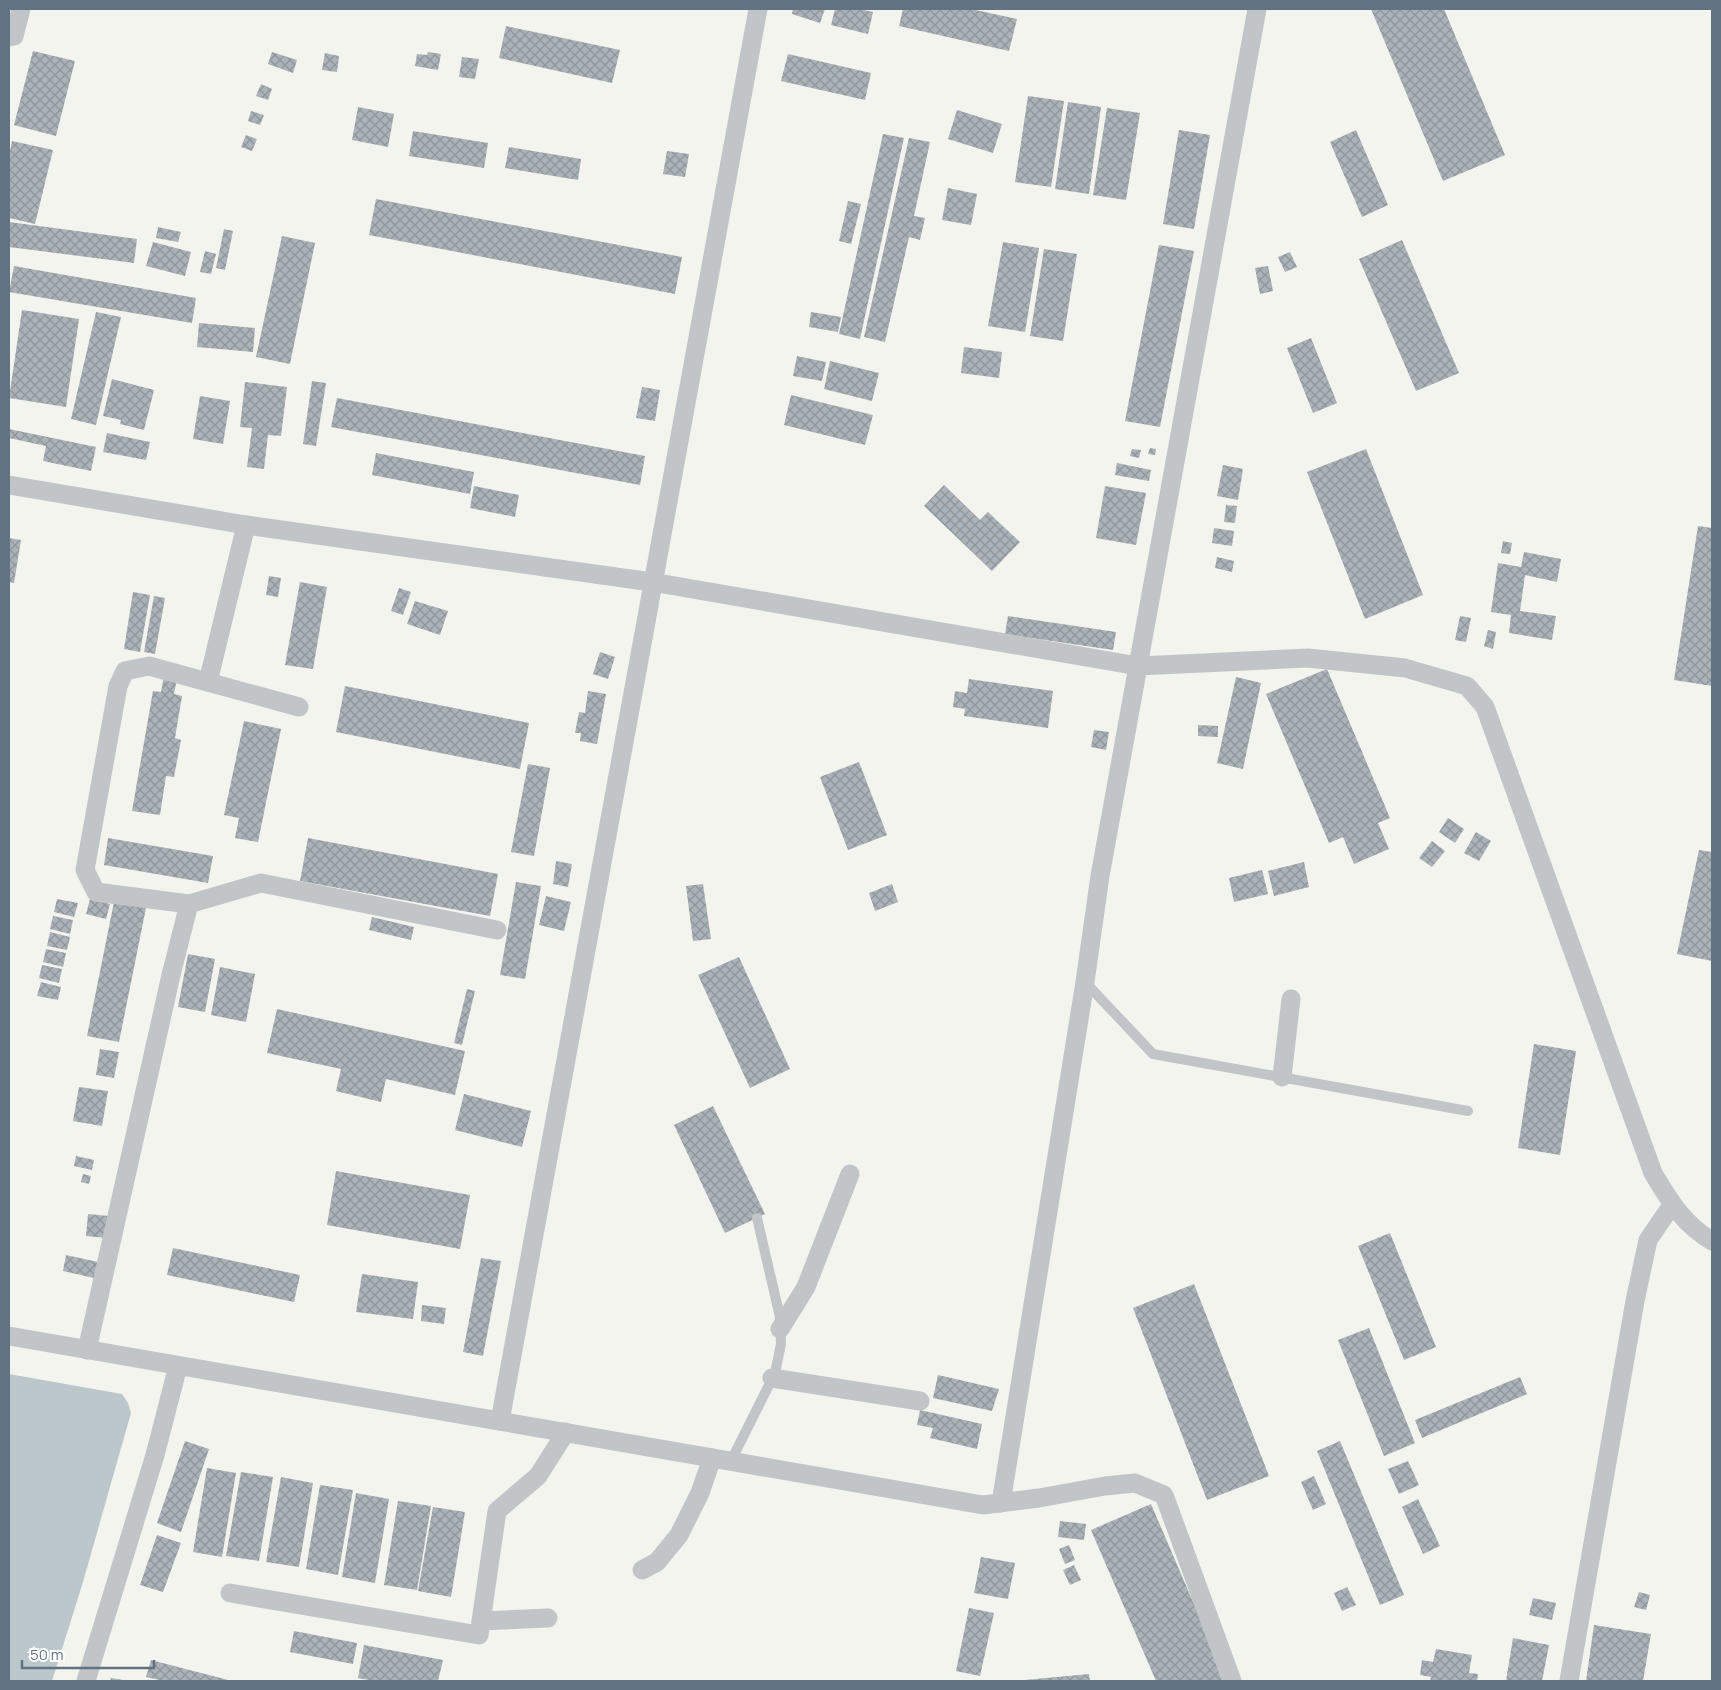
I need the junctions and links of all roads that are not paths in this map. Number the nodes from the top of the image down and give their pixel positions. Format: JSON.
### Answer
{"nodes":[{"id":1,"x":21,"y":9,"type":"edge"},
{"id":2,"x":758,"y":9,"type":"edge"},
{"id":3,"x":1257,"y":9,"type":"edge"},
{"id":4,"x":9,"y":37,"type":"edge"},
{"id":5,"x":9,"y":485,"type":"edge"},
{"id":6,"x":246,"y":525,"type":"junction"},
{"id":7,"x":652,"y":582,"type":"junction"},
{"id":8,"x":1138,"y":666,"type":"junction"},
{"id":9,"x":208,"y":682,"type":"junction"},
{"id":10,"x":299,"y":707,"type":"dead end"},
{"id":11,"x":189,"y":904,"type":"junction"},
{"id":12,"x":497,"y":930,"type":"dead end"},
{"id":13,"x":1085,"y":982,"type":"junction"},
{"id":14,"x":1291,"y":999,"type":"dead end"},
{"id":15,"x":1282,"y":1077,"type":"junction"},
{"id":16,"x":1468,"y":1111,"type":"dead end"},
{"id":17,"x":850,"y":1174,"type":"dead end"},
{"id":18,"x":1672,"y":1205,"type":"junction"},
{"id":19,"x":757,"y":1218,"type":"dead end"},
{"id":20,"x":1712,"y":1241,"type":"edge"},
{"id":21,"x":780,"y":1329,"type":"junction"},
{"id":22,"x":9,"y":1336,"type":"edge"},
{"id":23,"x":87,"y":1350,"type":"junction"},
{"id":24,"x":178,"y":1366,"type":"junction"},
{"id":25,"x":772,"y":1378,"type":"junction"},
{"id":26,"x":920,"y":1401,"type":"dead end"},
{"id":27,"x":500,"y":1421,"type":"junction"},
{"id":28,"x":566,"y":1432,"type":"junction"},
{"id":29,"x":712,"y":1458,"type":"junction"},
{"id":30,"x":731,"y":1461,"type":"junction"},
{"id":31,"x":1001,"y":1503,"type":"junction"},
{"id":32,"x":642,"y":1570,"type":"dead end"},
{"id":33,"x":230,"y":1593,"type":"dead end"},
{"id":34,"x":548,"y":1618,"type":"dead end"},
{"id":35,"x":481,"y":1621,"type":"junction"},
{"id":36,"x":86,"y":1681,"type":"edge"},
{"id":37,"x":1232,"y":1681,"type":"edge"},
{"id":38,"x":1569,"y":1681,"type":"edge"}],
"edges":[{"from":1,"to":4,"type":"street"},
{"from":2,"to":7,"type":"street"},
{"from":3,"to":8,"type":"street"},
{"from":5,"to":6,"type":"street"},
{"from":6,"to":7,"type":"street"},
{"from":6,"to":9,"type":"street"},
{"from":7,"to":8,"type":"street"},
{"from":7,"to":27,"type":"street"},
{"from":8,"to":13,"type":"street"},
{"from":8,"to":18,"type":"street"},
{"from":9,"to":10,"type":"street"},
{"from":9,"to":11,"type":"street"},
{"from":11,"to":12,"type":"street"},
{"from":11,"to":23,"type":"street"},
{"from":13,"to":15,"type":"lane"},
{"from":13,"to":31,"type":"street"},
{"from":14,"to":15,"type":"street"},
{"from":15,"to":16,"type":"lane"},
{"from":17,"to":21,"type":"street"},
{"from":18,"to":20,"type":"street"},
{"from":18,"to":38,"type":"street"},
{"from":19,"to":21,"type":"lane"},
{"from":21,"to":25,"type":"lane"},
{"from":22,"to":23,"type":"street"},
{"from":23,"to":24,"type":"street"},
{"from":24,"to":27,"type":"street"},
{"from":24,"to":36,"type":"street"},
{"from":25,"to":26,"type":"street"},
{"from":25,"to":30,"type":"lane"},
{"from":27,"to":28,"type":"street"},
{"from":28,"to":29,"type":"street"},
{"from":28,"to":35,"type":"street"},
{"from":29,"to":30,"type":"street"},
{"from":29,"to":32,"type":"street"},
{"from":30,"to":31,"type":"street"},
{"from":31,"to":37,"type":"street"},
{"from":33,"to":35,"type":"street"},
{"from":34,"to":35,"type":"street"}]}
